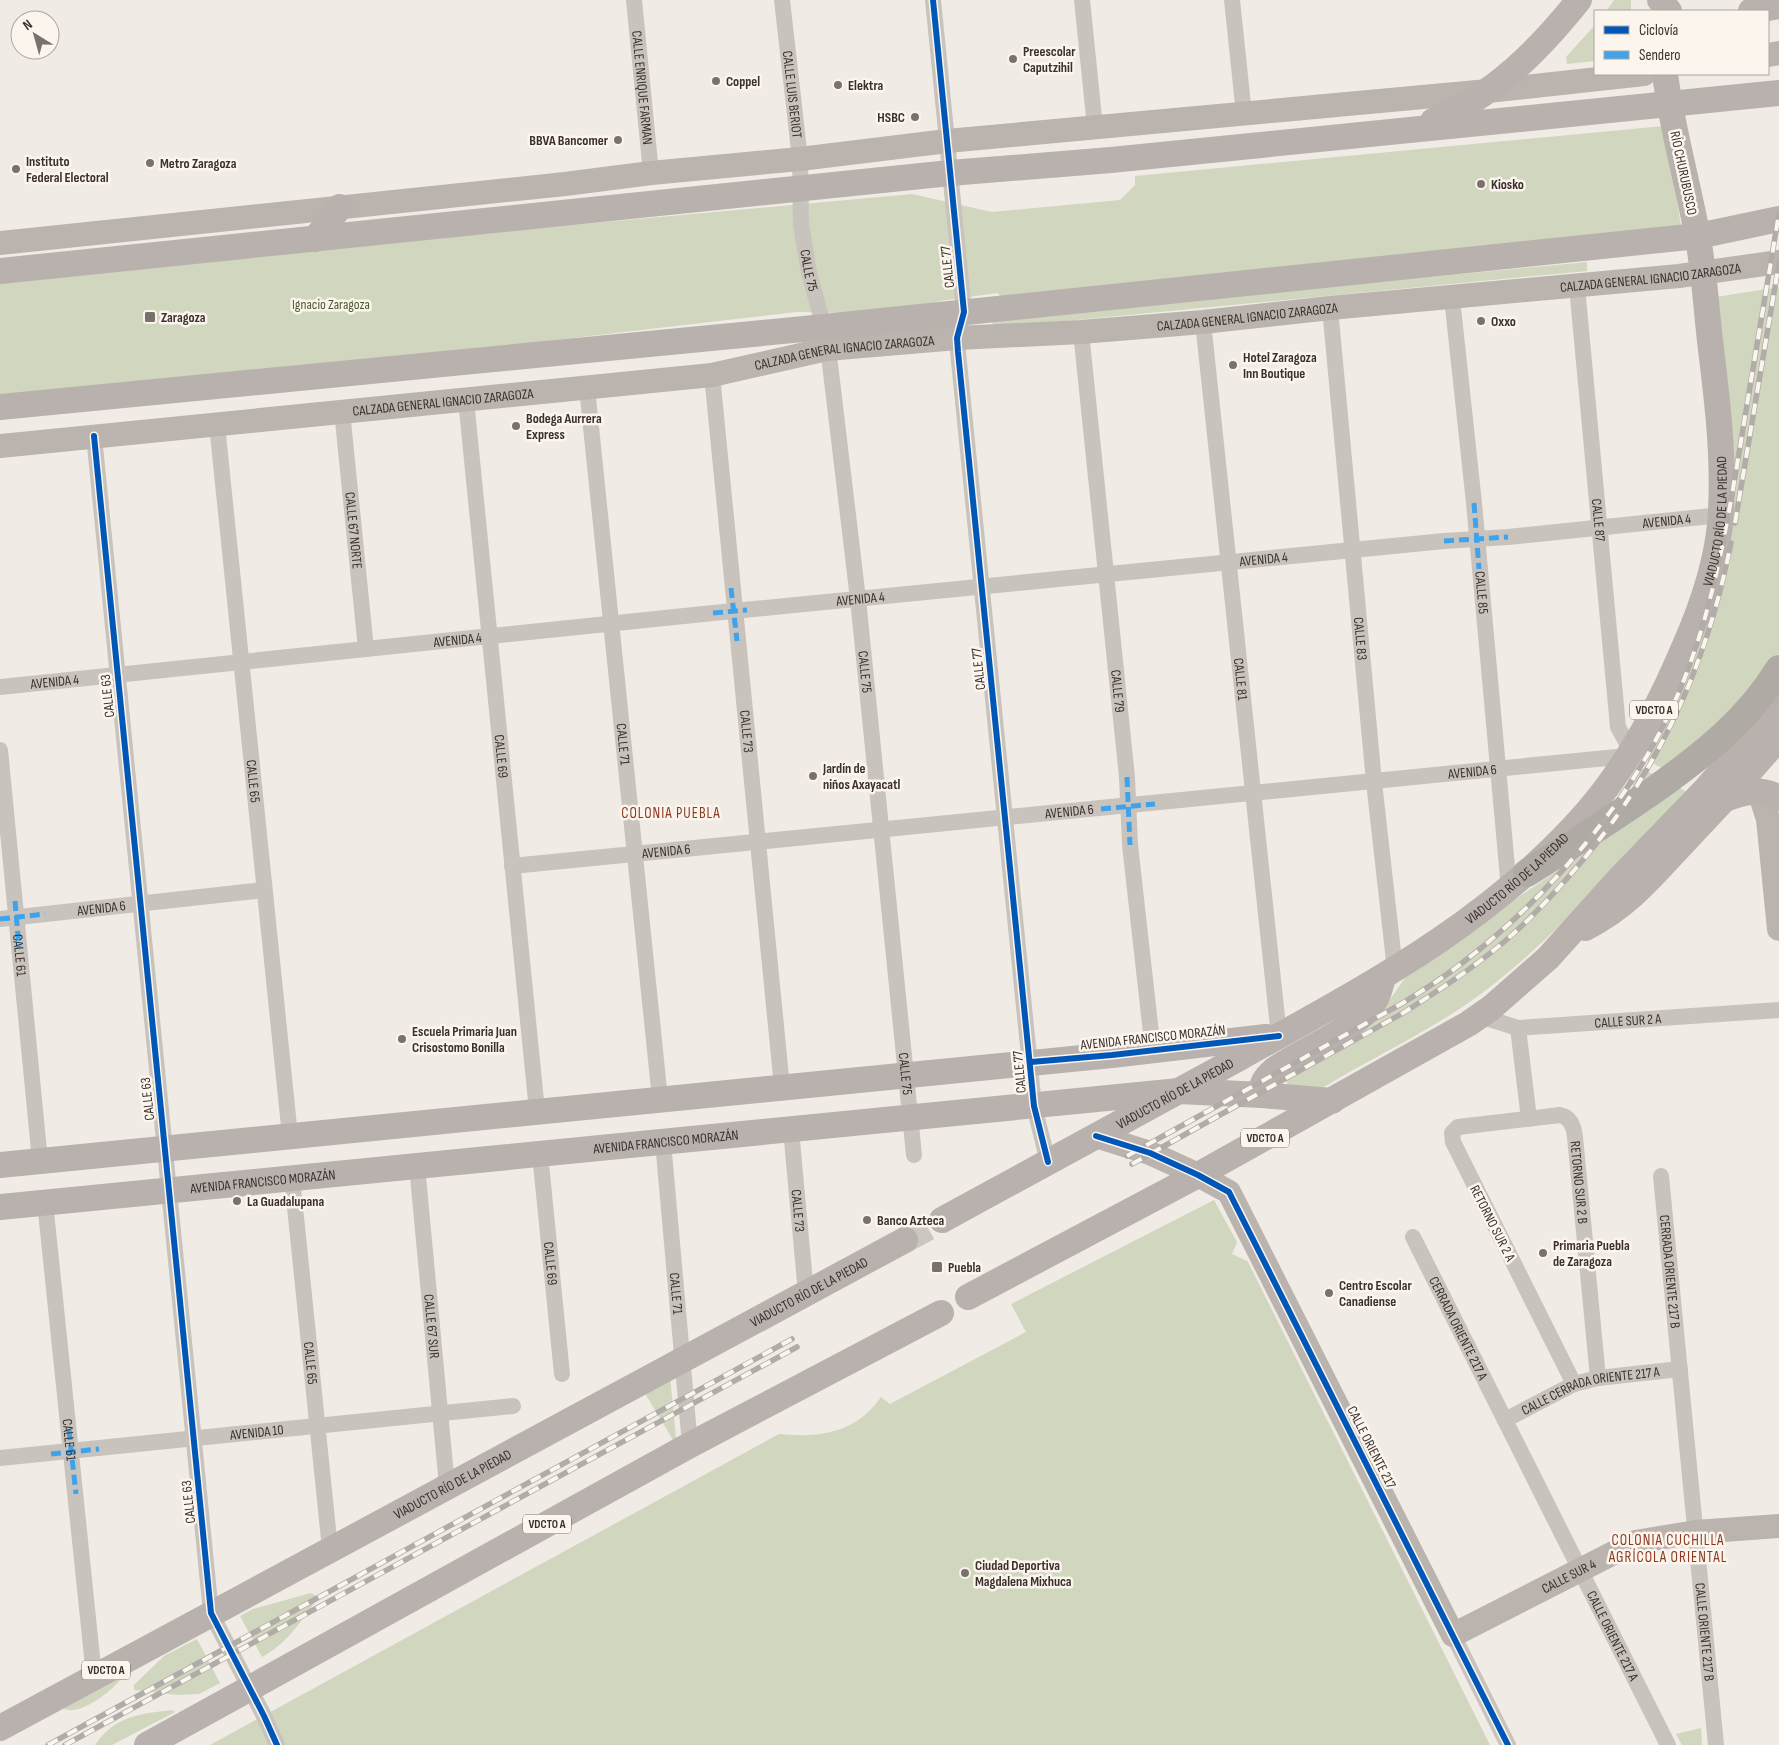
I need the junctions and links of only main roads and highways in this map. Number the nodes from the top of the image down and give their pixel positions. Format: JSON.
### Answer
{"nodes":[{"id":1,"x":1579,"y":0,"type":"edge"},
{"id":2,"x":1659,"y":0,"type":"edge"},
{"id":3,"x":1779,"y":6,"type":"edge"},
{"id":4,"x":1668,"y":10,"type":"edge"},
{"id":5,"x":1757,"y":10,"type":"edge"},
{"id":6,"x":1635,"y":75,"type":"edge"},
{"id":7,"x":1665,"y":75,"type":"edge"},
{"id":8,"x":1488,"y":91,"type":"junction"},
{"id":9,"x":1779,"y":93,"type":"edge"},
{"id":10,"x":1669,"y":103,"type":"junction"},
{"id":11,"x":1414,"y":129,"type":"junction"},
{"id":12,"x":343,"y":207,"type":"junction"},
{"id":13,"x":1779,"y":219,"type":"edge"},
{"id":14,"x":365,"y":234,"type":"junction"},
{"id":15,"x":1698,"y":236,"type":"junction"},
{"id":16,"x":316,"y":238,"type":"junction"},
{"id":17,"x":0,"y":243,"type":"edge"},
{"id":18,"x":1779,"y":262,"type":"edge"},
{"id":19,"x":0,"y":271,"type":"edge"},
{"id":20,"x":1702,"y":273,"type":"junction"},
{"id":21,"x":826,"y":338,"type":"junction"},
{"id":22,"x":0,"y":407,"type":"edge"},
{"id":23,"x":0,"y":446,"type":"edge"},
{"id":24,"x":1779,"y":669,"type":"edge"},
{"id":25,"x":1779,"y":706,"type":"edge"},
{"id":26,"x":1779,"y":737,"type":"edge"},
{"id":27,"x":1769,"y":795,"type":"edge"},
{"id":28,"x":1725,"y":799,"type":"junction"},
{"id":29,"x":1518,"y":881,"type":"junction"},
{"id":30,"x":1779,"y":929,"type":"edge"},
{"id":31,"x":1569,"y":936,"type":"junction"},
{"id":32,"x":1389,"y":974,"type":"junction"},
{"id":33,"x":1279,"y":1036,"type":"junction"},
{"id":34,"x":1179,"y":1091,"type":"junction"},
{"id":35,"x":1262,"y":1095,"type":"junction"},
{"id":36,"x":1332,"y":1101,"type":"junction"},
{"id":37,"x":1096,"y":1136,"type":"junction"},
{"id":38,"x":0,"y":1165,"type":"edge"},
{"id":39,"x":1198,"y":1175,"type":"junction"},
{"id":40,"x":0,"y":1207,"type":"edge"},
{"id":41,"x":942,"y":1220,"type":"tunnel mouth"},
{"id":42,"x":905,"y":1240,"type":"tunnel mouth"},
{"id":43,"x":968,"y":1297,"type":"dead end"},
{"id":44,"x":940,"y":1313,"type":"dead end"},
{"id":45,"x":1779,"y":1526,"type":"edge"},
{"id":46,"x":1453,"y":1634,"type":"joint"},
{"id":47,"x":31,"y":1711,"type":"junction"},
{"id":48,"x":0,"y":1714,"type":"edge"},
{"id":49,"x":0,"y":1728,"type":"edge"},
{"id":50,"x":147,"y":1745,"type":"edge"}],
"edges":[{"from":1,"to":8,"type":"main road"},
{"from":2,"to":4,"type":"main road"},
{"from":3,"to":5,"type":"main road"},
{"from":6,"to":8,"type":"main road"},
{"from":7,"to":10,"type":"main road","name":"RÍO CHURUBUSCO"},
{"from":8,"to":11,"type":"main road"},
{"from":8,"to":12,"type":"main road"},
{"from":9,"to":10,"type":"main road"},
{"from":10,"to":11,"type":"main road"},
{"from":10,"to":15,"type":"main road","name":"RÍO CHURUBUSCO"},
{"from":11,"to":14,"type":"main road"},
{"from":12,"to":14,"type":"main road"},
{"from":12,"to":16,"type":"main road"},
{"from":12,"to":17,"type":"main road"},
{"from":13,"to":15,"type":"main road","name":"CALZADA GENERAL IGNACIO ZARAGOZA"},
{"from":14,"to":16,"type":"main road"},
{"from":15,"to":20,"type":"main road","name":"RÍO CHURUBUSCO"},
{"from":15,"to":21,"type":"main road","name":"CALZADA GENERAL IGNACIO ZARAGOZA"},
{"from":16,"to":19,"type":"main road"},
{"from":18,"to":20,"type":"main road","name":"CALZADA GENERAL IGNACIO ZARAGOZA"},
{"from":20,"to":21,"type":"main road","name":"CALZADA GENERAL IGNACIO ZARAGOZA"},
{"from":20,"to":29,"type":"main road","name":"VIADUCTO RÍO DE LA PIEDAD","number":"VDCTO A"},
{"from":21,"to":22,"type":"main road","name":"CALZADA GENERAL IGNACIO ZARAGOZA"},
{"from":21,"to":23,"type":"main road","name":"CALZADA GENERAL IGNACIO ZARAGOZA"},
{"from":24,"to":29,"type":"highway"},
{"from":25,"to":31,"type":"main road","number":"VDCTO A"},
{"from":26,"to":28,"type":"main road"},
{"from":27,"to":28,"type":"main road"},
{"from":27,"to":30,"type":"main road"},
{"from":28,"to":31,"type":"main road"},
{"from":29,"to":32,"type":"main road","name":"VIADUCTO RÍO DE LA PIEDAD","number":"VDCTO A"},
{"from":31,"to":36,"type":"main road","number":"VDCTO A"},
{"from":32,"to":33,"type":"main road","name":"VIADUCTO RÍO DE LA PIEDAD","number":"VDCTO A"},
{"from":32,"to":35,"type":"main road"},
{"from":33,"to":34,"type":"main road","name":"VIADUCTO RÍO DE LA PIEDAD","number":"VDCTO A"},
{"from":33,"to":38,"type":"main road","name":"AVENIDA FRANCISCO MORAZÁN"},
{"from":34,"to":35,"type":"main road","name":"AVENIDA FRANCISCO MORAZÁN"},
{"from":34,"to":37,"type":"main road","name":"VIADUCTO RÍO DE LA PIEDAD","number":"VDCTO A"},
{"from":34,"to":40,"type":"main road","name":"AVENIDA FRANCISCO MORAZÁN"},
{"from":35,"to":36,"type":"main road","name":"AVENIDA FRANCISCO MORAZÁN"},
{"from":36,"to":39,"type":"main road","number":"VDCTO A"},
{"from":37,"to":39,"type":"main road","name":"CALLE ORIENTE 217"},
{"from":37,"to":41,"type":"main road","name":"VIADUCTO RÍO DE LA PIEDAD","number":"VDCTO A"},
{"from":39,"to":43,"type":"main road","number":"VDCTO A"},
{"from":39,"to":46,"type":"main road","name":"CALLE ORIENTE 217"},
{"from":42,"to":47,"type":"main road","name":"VIADUCTO RÍO DE LA PIEDAD","number":"VDCTO A"},
{"from":44,"to":50,"type":"main road","number":"VDCTO A"},
{"from":45,"to":46,"type":"main road","name":"CALLE SUR 4"},
{"from":47,"to":48,"type":"main road"},
{"from":47,"to":49,"type":"main road","name":"VIADUCTO RÍO DE LA PIEDAD","number":"VDCTO A"}]}
